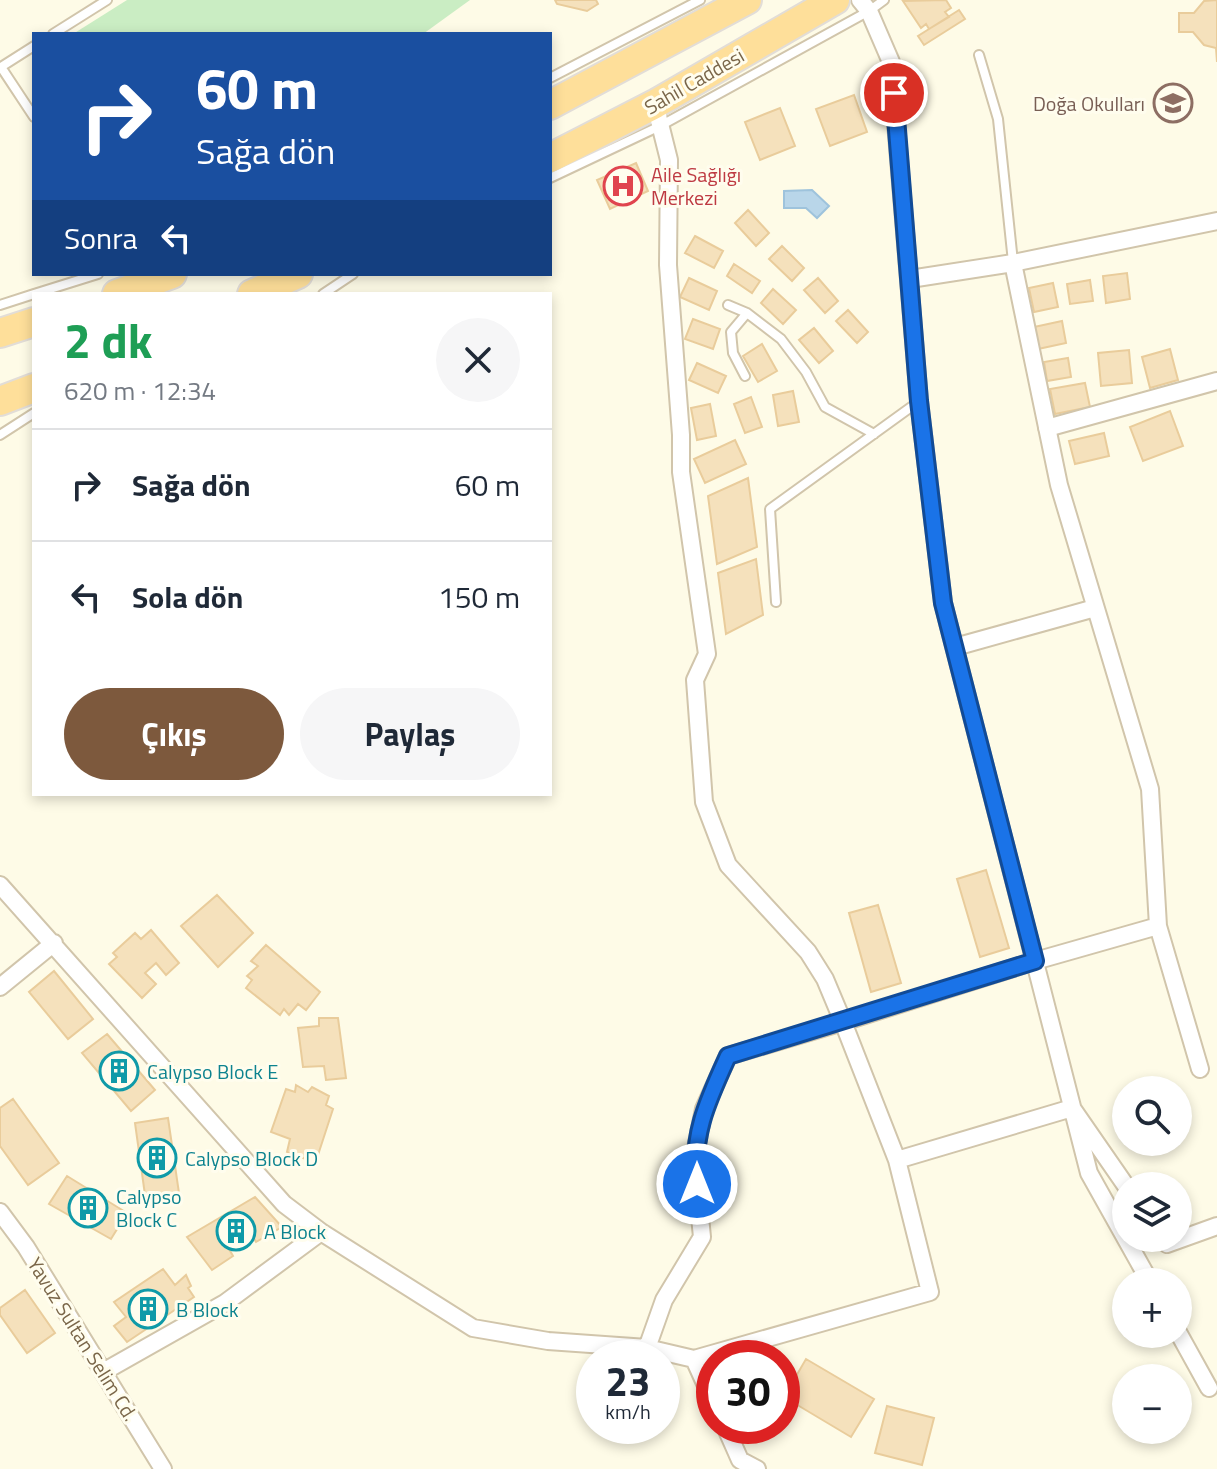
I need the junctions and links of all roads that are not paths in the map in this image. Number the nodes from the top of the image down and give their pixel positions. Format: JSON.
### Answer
{"nodes":[{"id":1,"x":107,"y":0,"type":"edge"},
{"id":2,"x":700,"y":0,"type":"edge"},
{"id":3,"x":747,"y":0,"type":"edge"},
{"id":4,"x":835,"y":0,"type":"edge"},
{"id":5,"x":884,"y":0,"type":"edge"},
{"id":6,"x":865,"y":5,"type":"edge"},
{"id":7,"x":56,"y":32,"type":"edge"},
{"id":8,"x":32,"y":47,"type":"edge"},
{"id":9,"x":979,"y":55,"type":"dead end"},
{"id":10,"x":552,"y":77,"type":"edge"},
{"id":11,"x":552,"y":104,"type":"edge"},
{"id":12,"x":32,"y":114,"type":"edge"},
{"id":13,"x":657,"y":115,"type":"junction"},
{"id":14,"x":552,"y":157,"type":"edge"},
{"id":15,"x":552,"y":177,"type":"edge"},
{"id":16,"x":1217,"y":221,"type":"edge"},
{"id":17,"x":1013,"y":263,"type":"junction"},
{"id":18,"x":92,"y":276,"type":"edge"},
{"id":19,"x":166,"y":276,"type":"edge"},
{"id":20,"x":293,"y":276,"type":"edge"},
{"id":21,"x":350,"y":276,"type":"edge"},
{"id":22,"x":910,"y":279,"type":"junction"},
{"id":23,"x":40,"y":292,"type":"edge"},
{"id":24,"x":122,"y":292,"type":"edge"},
{"id":25,"x":257,"y":292,"type":"edge"},
{"id":26,"x":326,"y":292,"type":"edge"},
{"id":27,"x":32,"y":295,"type":"edge"},
{"id":28,"x":0,"y":305,"type":"edge"},
{"id":29,"x":728,"y":305,"type":"dead end"},
{"id":30,"x":747,"y":313,"type":"junction"},
{"id":31,"x":32,"y":323,"type":"edge"},
{"id":32,"x":0,"y":333,"type":"edge"},
{"id":33,"x":745,"y":376,"type":"dead end"},
{"id":34,"x":1217,"y":381,"type":"edge"},
{"id":35,"x":32,"y":389,"type":"edge"},
{"id":36,"x":0,"y":401,"type":"edge"},
{"id":37,"x":919,"y":401,"type":"junction"},
{"id":38,"x":32,"y":414,"type":"edge"},
{"id":39,"x":1047,"y":428,"type":"junction"},
{"id":40,"x":874,"y":434,"type":"junction"},
{"id":41,"x":0,"y":435,"type":"edge"},
{"id":42,"x":776,"y":602,"type":"dead end"},
{"id":43,"x":1095,"y":608,"type":"junction"},
{"id":44,"x":955,"y":647,"type":"junction"},
{"id":45,"x":0,"y":885,"type":"edge"},
{"id":46,"x":1158,"y":926,"type":"junction"},
{"id":47,"x":54,"y":943,"type":"junction"},
{"id":48,"x":1035,"y":961,"type":"junction"},
{"id":49,"x":0,"y":987,"type":"edge"},
{"id":50,"x":843,"y":1022,"type":"junction"},
{"id":51,"x":1200,"y":1069,"type":"dead end"},
{"id":52,"x":1072,"y":1108,"type":"junction"},
{"id":53,"x":897,"y":1160,"type":"junction"},
{"id":54,"x":1116,"y":1172,"type":"edge"},
{"id":55,"x":0,"y":1212,"type":"edge"},
{"id":56,"x":1217,"y":1226,"type":"edge"},
{"id":57,"x":321,"y":1232,"type":"junction"},
{"id":58,"x":1192,"y":1235,"type":"edge"},
{"id":59,"x":1142,"y":1268,"type":"edge"},
{"id":60,"x":650,"y":1340,"type":"edge"},
{"id":61,"x":576,"y":1343,"type":"edge"},
{"id":62,"x":1187,"y":1348,"type":"edge"},
{"id":63,"x":680,"y":1356,"type":"edge"},
{"id":64,"x":694,"y":1359,"type":"junction"},
{"id":65,"x":696,"y":1363,"type":"edge"},
{"id":66,"x":103,"y":1372,"type":"junction"},
{"id":67,"x":1209,"y":1388,"type":"dead end"},
{"id":68,"x":733,"y":1444,"type":"edge"},
{"id":69,"x":163,"y":1469,"type":"edge"},
{"id":70,"x":757,"y":1469,"type":"edge"}],
"edges":[{"from":1,"to":7,"type":"lane"},
{"from":2,"to":10,"type":"lane"},
{"from":3,"to":11,"type":"highway"},
{"from":4,"to":13,"type":"highway","name":"Sahil Caddesi"},
{"from":5,"to":6,"type":"lane"},
{"from":6,"to":13,"type":"lane"},
{"from":6,"to":22,"type":"street"},
{"from":8,"to":12,"type":"lane"},
{"from":9,"to":17,"type":"lane"},
{"from":13,"to":14,"type":"highway","name":"Sahil Caddesi"},
{"from":13,"to":15,"type":"lane"},
{"from":13,"to":50,"type":"street"},
{"from":16,"to":17,"type":"street"},
{"from":17,"to":22,"type":"street"},
{"from":17,"to":39,"type":"street"},
{"from":18,"to":23,"type":"lane"},
{"from":19,"to":24,"type":"highway"},
{"from":20,"to":25,"type":"highway"},
{"from":21,"to":26,"type":"lane"},
{"from":22,"to":37,"type":"street"},
{"from":27,"to":28,"type":"lane"},
{"from":29,"to":30,"type":"lane"},
{"from":30,"to":33,"type":"lane"},
{"from":30,"to":40,"type":"lane"},
{"from":31,"to":32,"type":"highway"},
{"from":34,"to":39,"type":"street"},
{"from":35,"to":36,"type":"highway"},
{"from":37,"to":40,"type":"lane"},
{"from":37,"to":44,"type":"street"},
{"from":38,"to":41,"type":"lane"},
{"from":39,"to":43,"type":"street"},
{"from":40,"to":42,"type":"lane"},
{"from":43,"to":44,"type":"street"},
{"from":43,"to":46,"type":"street"},
{"from":44,"to":48,"type":"street"},
{"from":45,"to":47,"type":"street"},
{"from":46,"to":48,"type":"street"},
{"from":46,"to":51,"type":"street"},
{"from":47,"to":49,"type":"street"},
{"from":47,"to":57,"type":"street"},
{"from":48,"to":50,"type":"street"},
{"from":48,"to":52,"type":"street"},
{"from":50,"to":53,"type":"street"},
{"from":50,"to":60,"type":"street"},
{"from":52,"to":53,"type":"street"},
{"from":52,"to":54,"type":"street"},
{"from":52,"to":59,"type":"street"},
{"from":53,"to":64,"type":"street"},
{"from":55,"to":66,"type":"street","name":"Yavuz Sultan Selim Cd."},
{"from":56,"to":58,"type":"street"},
{"from":57,"to":61,"type":"street"},
{"from":57,"to":66,"type":"street"},
{"from":62,"to":67,"type":"street"},
{"from":63,"to":64,"type":"street"},
{"from":64,"to":65,"type":"street"},
{"from":66,"to":69,"type":"street","name":"Yavuz Sultan Selim Cd."},
{"from":68,"to":70,"type":"street"}]}
